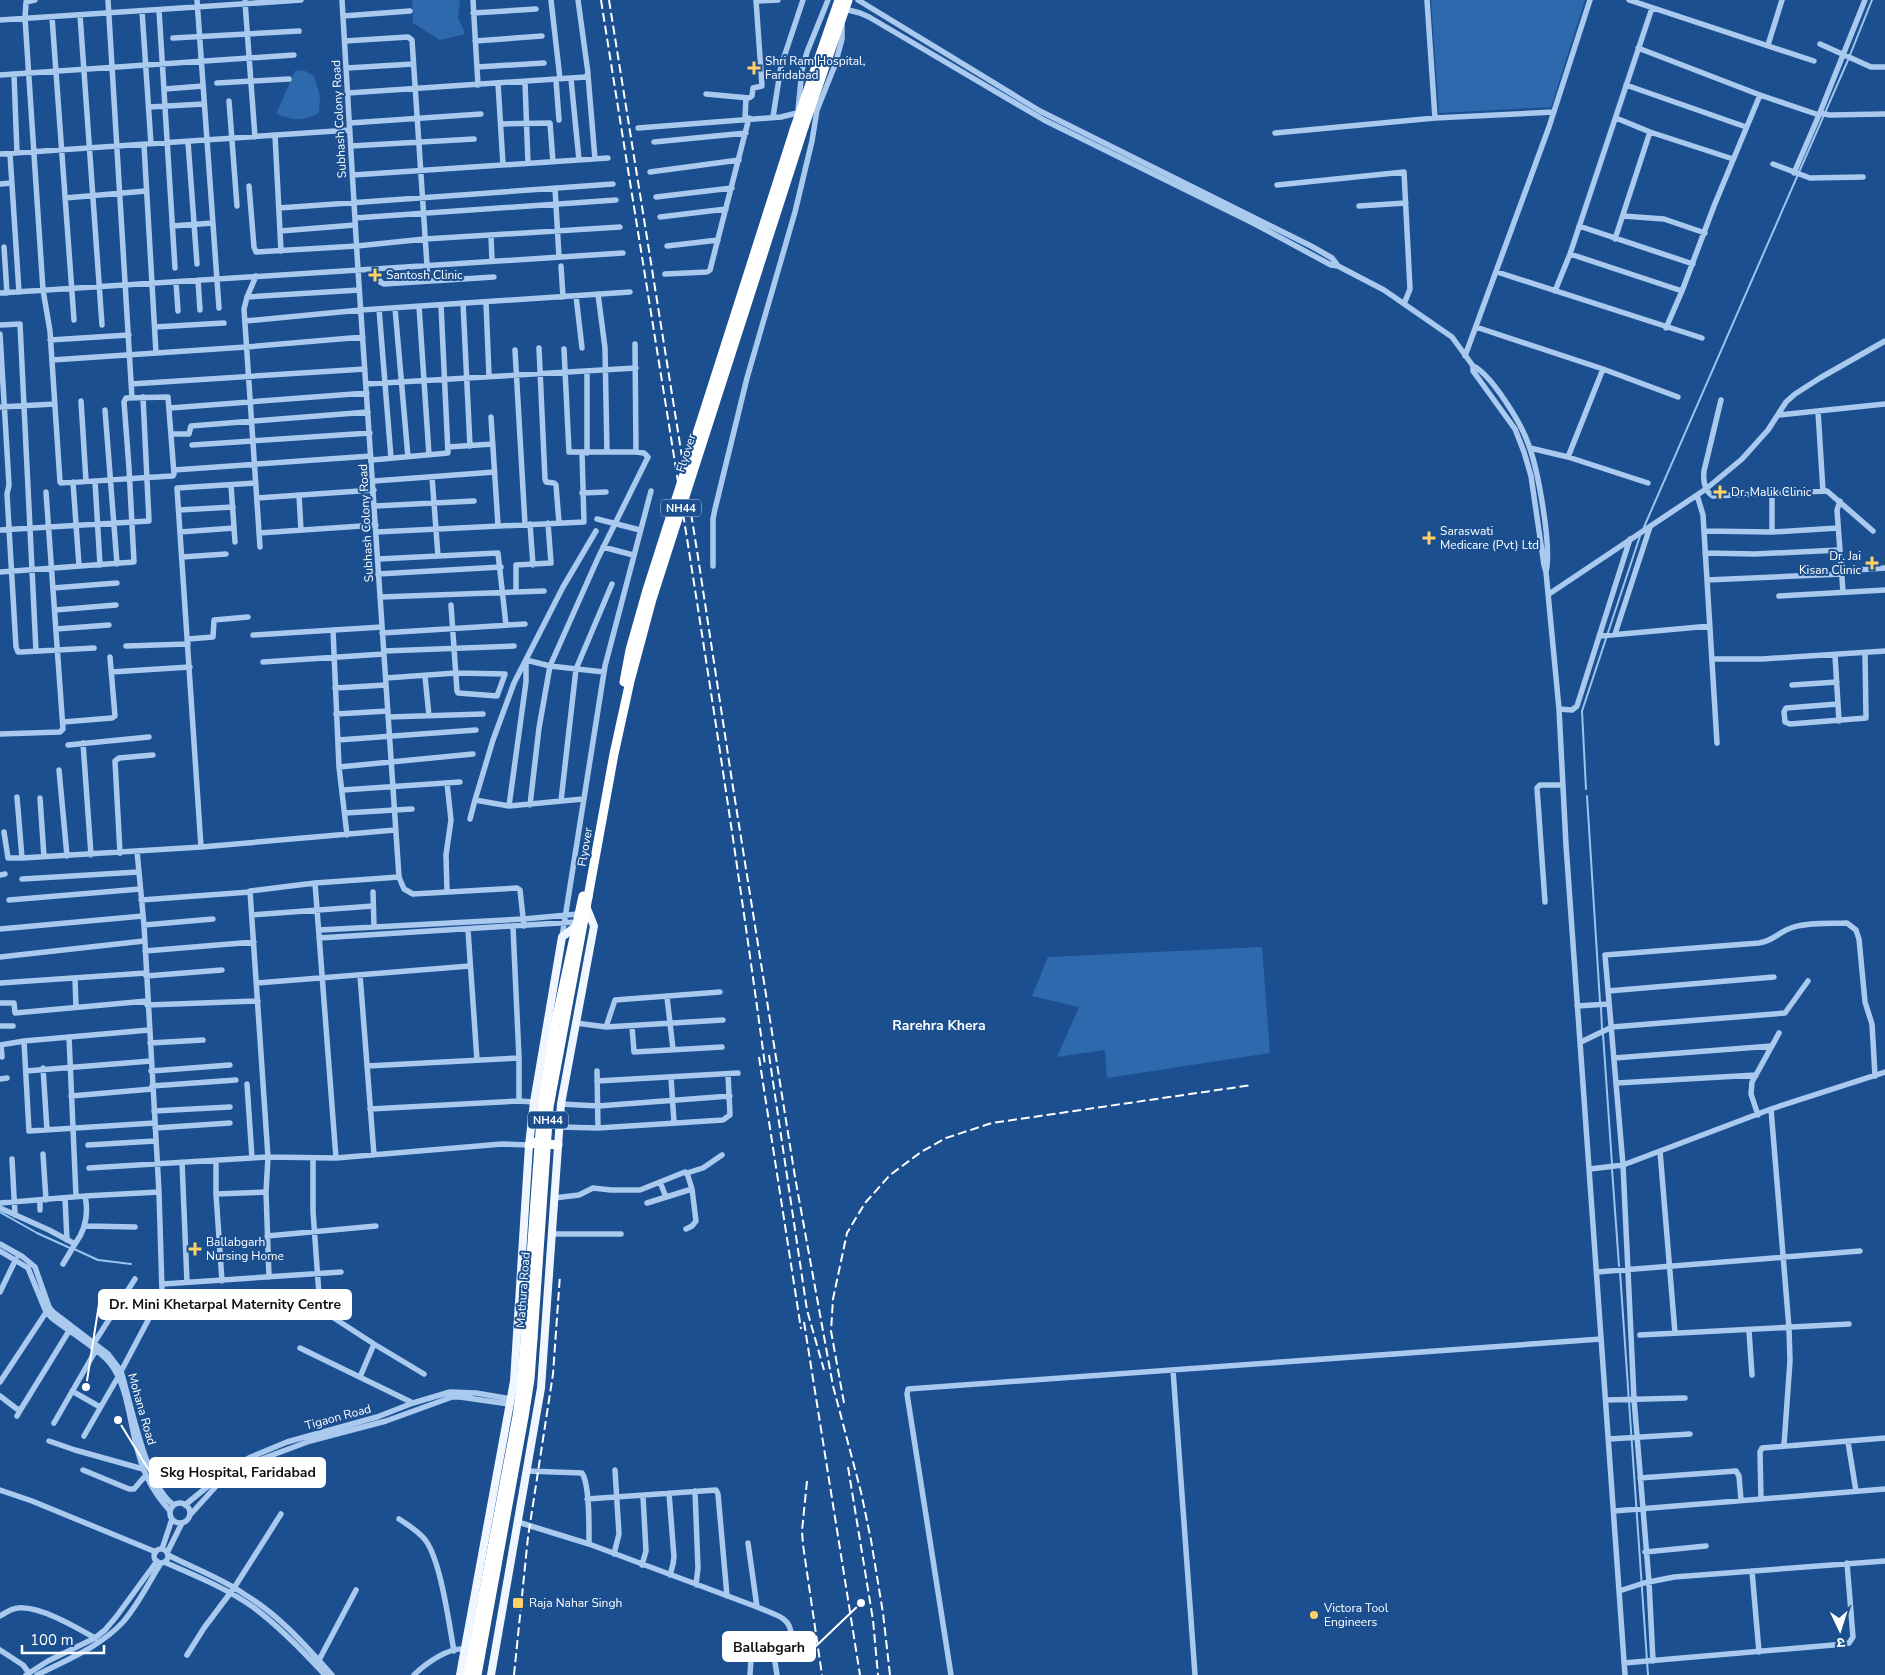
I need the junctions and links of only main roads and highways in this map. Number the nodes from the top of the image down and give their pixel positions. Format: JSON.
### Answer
{"nodes":[{"id":1,"x":839,"y":0,"type":"edge"},
{"id":2,"x":848,"y":0,"type":"edge"},
{"id":3,"x":798,"y":123,"type":"junction"},
{"id":4,"x":586,"y":900,"type":"junction"},
{"id":5,"x":576,"y":921,"type":"junction"},
{"id":6,"x":540,"y":1088,"type":"junction"},
{"id":7,"x":543,"y":1142,"type":"junction"},
{"id":8,"x":529,"y":1145,"type":"junction"},
{"id":9,"x":558,"y":1145,"type":"junction"},
{"id":10,"x":529,"y":1339,"type":"junction"},
{"id":11,"x":460,"y":1675,"type":"edge"},
{"id":12,"x":468,"y":1675,"type":"edge"},
{"id":13,"x":477,"y":1675,"type":"edge"},
{"id":14,"x":491,"y":1675,"type":"edge"}],
"edges":[{"from":1,"to":3,"type":"highway","number":"NH44"},
{"from":2,"to":3,"type":"highway","name":"Flyover","number":"NH44"},
{"from":3,"to":4,"type":"highway","name":"Flyover","number":"NH44","bridge":true},
{"from":4,"to":5,"type":"highway","name":"Flyover","number":"NH44"},
{"from":4,"to":7,"type":"highway","name":"Mathura Road","number":"NH44"},
{"from":4,"to":9,"type":"main road"},
{"from":5,"to":6,"type":"highway","name":"Mathura Road","number":"NH44"},
{"from":5,"to":6,"type":"main road"},
{"from":6,"to":7,"type":"highway","name":"Mathura Road","number":"NH44"},
{"from":6,"to":8,"type":"main road"},
{"from":7,"to":8,"type":"highway"},
{"from":7,"to":9,"type":"highway"},
{"from":7,"to":10,"type":"highway","name":"Mathura Road","number":"NH44"},
{"from":8,"to":11,"type":"main road"},
{"from":9,"to":14,"type":"main road"},
{"from":10,"to":12,"type":"highway","name":"Mathura Road","number":"NH44","bridge":true},
{"from":10,"to":13,"type":"highway","name":"Mathura Road","number":"NH44","bridge":true}]}
